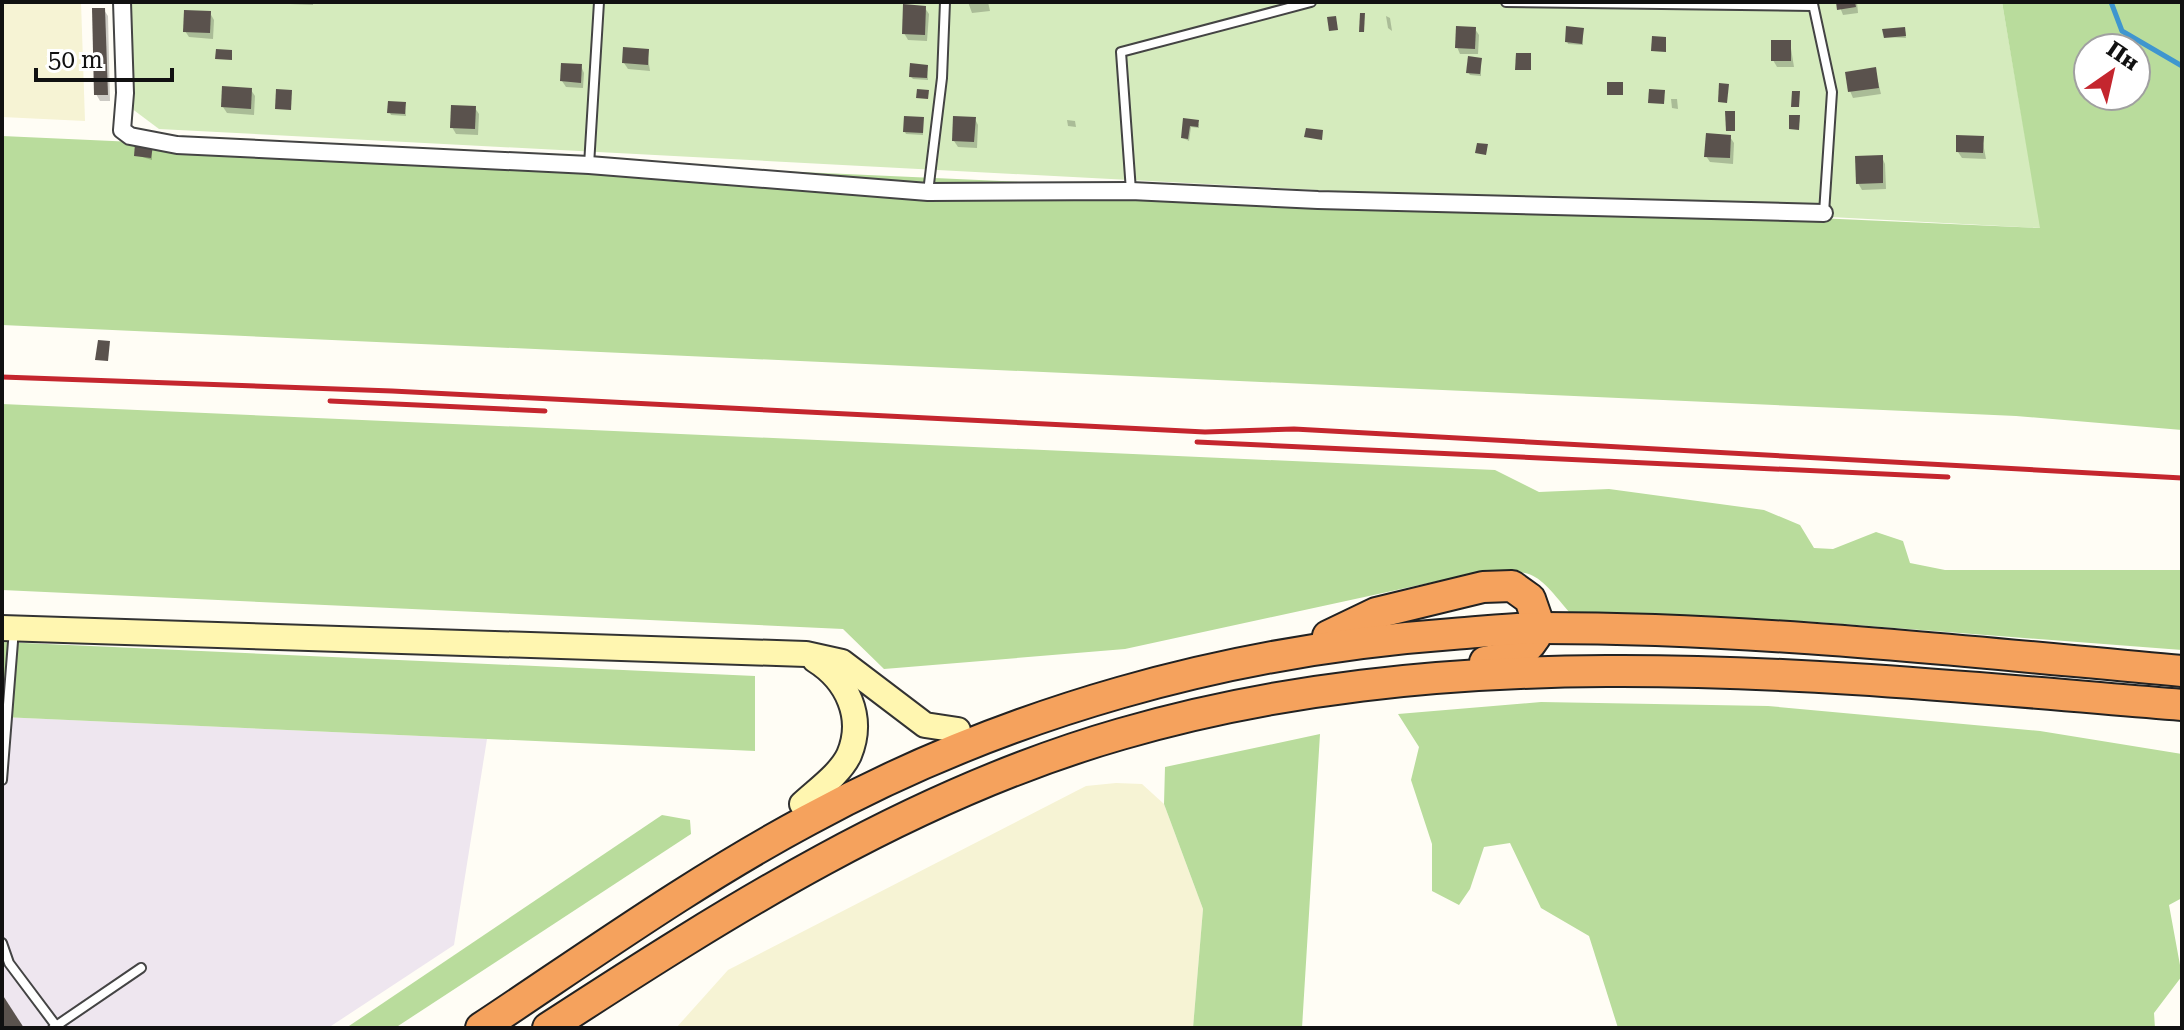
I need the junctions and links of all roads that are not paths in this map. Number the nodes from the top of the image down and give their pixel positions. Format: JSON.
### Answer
{"nodes":[{"id":1,"x":122,"y":2,"type":"edge"},
{"id":2,"x":599,"y":2,"type":"edge"},
{"id":3,"x":945,"y":2,"type":"edge"},
{"id":4,"x":1311,"y":2,"type":"edge"},
{"id":5,"x":1506,"y":2,"type":"edge"},
{"id":6,"x":1813,"y":4,"type":"edge"},
{"id":7,"x":589,"y":165,"type":"junction"},
{"id":8,"x":1131,"y":191,"type":"junction"},
{"id":9,"x":928,"y":192,"type":"junction"},
{"id":10,"x":1824,"y":213,"type":"joint"},
{"id":11,"x":8,"y":628,"type":"edge"},
{"id":12,"x":1540,"y":628,"type":"junction"},
{"id":13,"x":1298,"y":650,"type":"junction"},
{"id":14,"x":806,"y":654,"type":"junction"},
{"id":15,"x":2182,"y":671,"type":"edge"},
{"id":16,"x":1397,"y":681,"type":"junction"},
{"id":17,"x":1081,"y":703,"type":"junction"},
{"id":18,"x":2182,"y":705,"type":"edge"},
{"id":19,"x":958,"y":730,"type":"junction"},
{"id":20,"x":2,"y":780,"type":"edge"},
{"id":21,"x":802,"y":804,"type":"junction"},
{"id":22,"x":685,"y":893,"type":"junction"},
{"id":23,"x":2,"y":943,"type":"edge"},
{"id":24,"x":141,"y":968,"type":"dead end"},
{"id":25,"x":590,"y":1001,"type":"junction"},
{"id":26,"x":55,"y":1027,"type":"edge"},
{"id":27,"x":481,"y":1028,"type":"edge"},
{"id":28,"x":548,"y":1028,"type":"edge"},
{"id":29,"x":562,"y":1028,"type":"edge"}],
"edges":[{"from":1,"to":7,"type":"street"},
{"from":2,"to":7,"type":"lane"},
{"from":3,"to":9,"type":"lane"},
{"from":4,"to":8,"type":"lane"},
{"from":5,"to":6,"type":"lane"},
{"from":6,"to":10,"type":"lane"},
{"from":7,"to":9,"type":"street"},
{"from":8,"to":9,"type":"street"},
{"from":8,"to":10,"type":"street"},
{"from":11,"to":14,"type":"street"},
{"from":11,"to":20,"type":"lane"},
{"from":12,"to":13,"type":"highway"},
{"from":12,"to":13,"type":"highway"},
{"from":12,"to":15,"type":"highway"},
{"from":12,"to":16,"type":"highway"},
{"from":13,"to":17,"type":"highway"},
{"from":14,"to":19,"type":"street"},
{"from":14,"to":21,"type":"street"},
{"from":16,"to":18,"type":"highway"},
{"from":16,"to":25,"type":"highway"},
{"from":17,"to":19,"type":"highway"},
{"from":17,"to":22,"type":"highway"},
{"from":19,"to":21,"type":"highway"},
{"from":21,"to":22,"type":"highway"},
{"from":22,"to":27,"type":"highway"},
{"from":23,"to":26,"type":"lane"},
{"from":24,"to":26,"type":"lane"},
{"from":25,"to":28,"type":"highway"},
{"from":25,"to":29,"type":"highway"}]}
